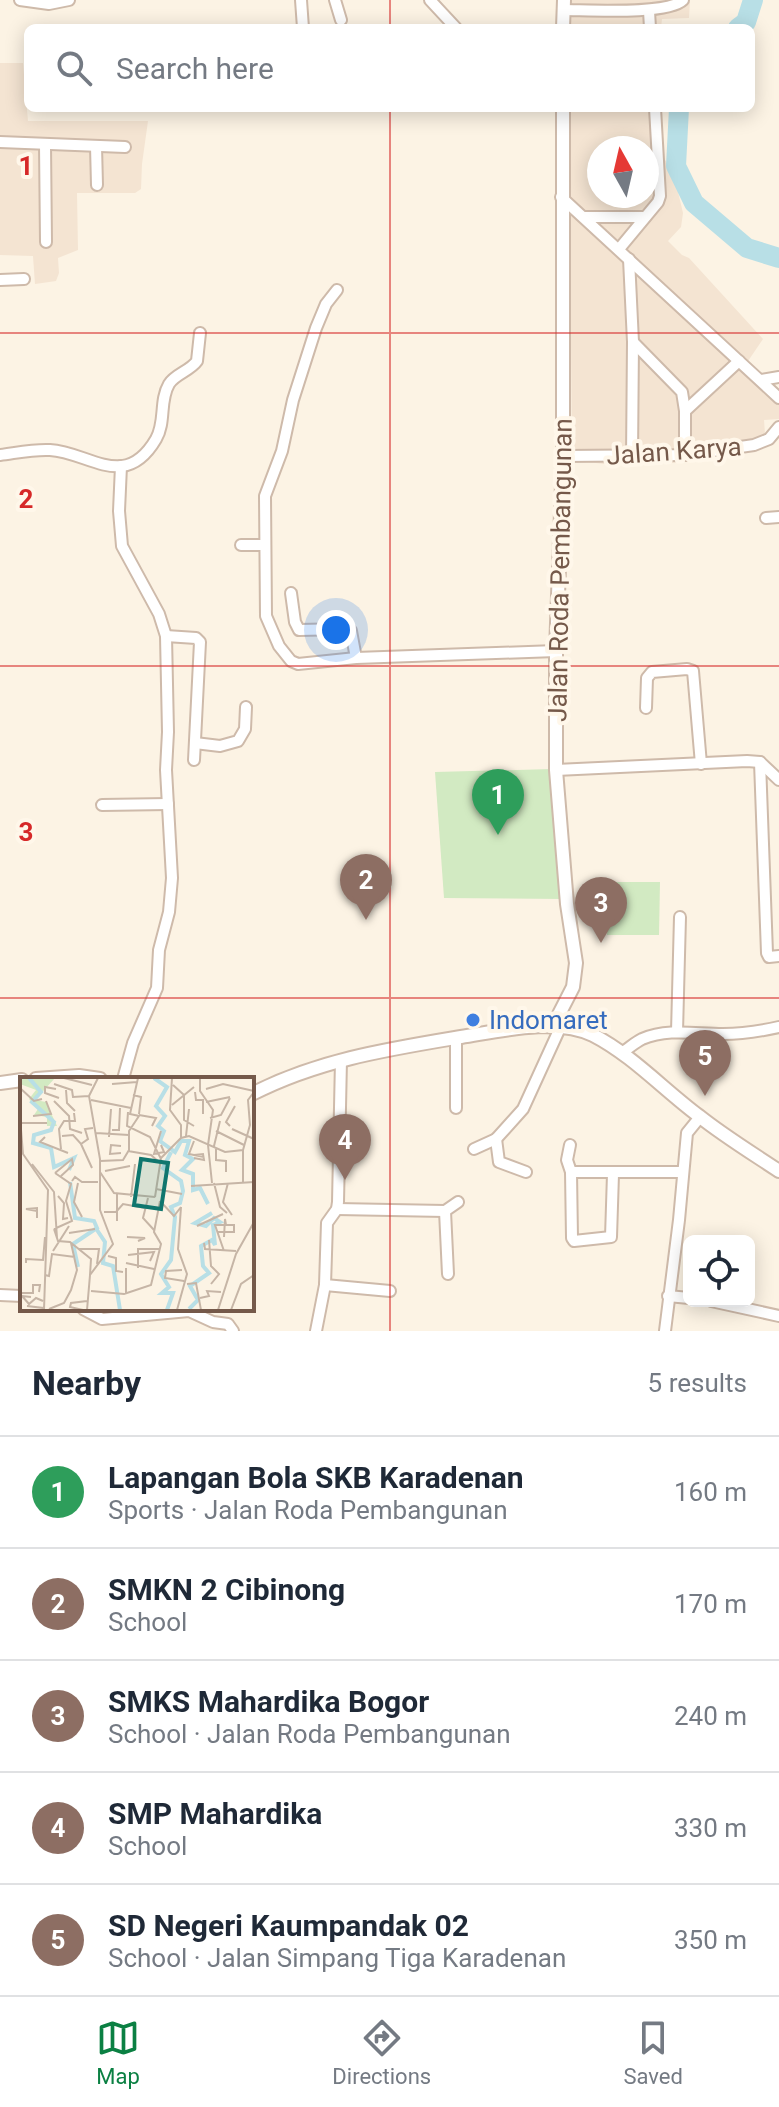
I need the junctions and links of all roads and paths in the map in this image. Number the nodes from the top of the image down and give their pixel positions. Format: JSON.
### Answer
{"nodes":[{"id":1,"x":20,"y":0,"type":"edge"},
{"id":2,"x":69,"y":0,"type":"edge"},
{"id":3,"x":301,"y":0,"type":"edge"},
{"id":4,"x":335,"y":0,"type":"edge"},
{"id":5,"x":430,"y":0,"type":"edge"},
{"id":6,"x":683,"y":0,"type":"edge"},
{"id":7,"x":563,"y":5,"type":"edge"},
{"id":8,"x":633,"y":5,"type":"edge"},
{"id":9,"x":649,"y":11,"type":"junction"},
{"id":10,"x":341,"y":20,"type":"dead end"},
{"id":11,"x":303,"y":24,"type":"edge"},
{"id":12,"x":452,"y":24,"type":"edge"},
{"id":13,"x":650,"y":24,"type":"edge"},
{"id":14,"x":563,"y":112,"type":"edge"},
{"id":15,"x":655,"y":112,"type":"edge"},
{"id":16,"x":0,"y":139,"type":"edge"},
{"id":17,"x":45,"y":145,"type":"junction"},
{"id":18,"x":96,"y":146,"type":"junction"},
{"id":19,"x":125,"y":147,"type":"dead end"},
{"id":20,"x":97,"y":185,"type":"dead end"},
{"id":21,"x":561,"y":197,"type":"junction"},
{"id":22,"x":584,"y":217,"type":"junction"},
{"id":23,"x":645,"y":217,"type":"junction"},
{"id":24,"x":46,"y":242,"type":"dead end"},
{"id":25,"x":619,"y":249,"type":"junction"},
{"id":26,"x":629,"y":259,"type":"junction"},
{"id":27,"x":24,"y":279,"type":"dead end"},
{"id":28,"x":0,"y":280,"type":"edge"},
{"id":29,"x":337,"y":290,"type":"dead end"},
{"id":30,"x":200,"y":333,"type":"dead end"},
{"id":31,"x":633,"y":342,"type":"junction"},
{"id":32,"x":739,"y":361,"type":"junction"},
{"id":33,"x":779,"y":377,"type":"edge"},
{"id":34,"x":761,"y":380,"type":"junction"},
{"id":35,"x":779,"y":398,"type":"edge"},
{"id":36,"x":685,"y":411,"type":"junction"},
{"id":37,"x":779,"y":427,"type":"edge"},
{"id":38,"x":0,"y":455,"type":"edge"},
{"id":39,"x":685,"y":455,"type":"junction"},
{"id":40,"x":563,"y":456,"type":"junction"},
{"id":41,"x":632,"y":457,"type":"junction"},
{"id":42,"x":121,"y":466,"type":"junction"},
{"id":43,"x":779,"y":517,"type":"edge"},
{"id":44,"x":766,"y":518,"type":"dead end"},
{"id":45,"x":241,"y":545,"type":"dead end"},
{"id":46,"x":264,"y":545,"type":"junction"},
{"id":47,"x":291,"y":593,"type":"dead end"},
{"id":48,"x":166,"y":636,"type":"junction"},
{"id":49,"x":556,"y":651,"type":"junction"},
{"id":50,"x":356,"y":658,"type":"junction"},
{"id":51,"x":246,"y":707,"type":"dead end"},
{"id":52,"x":646,"y":708,"type":"dead end"},
{"id":53,"x":195,"y":743,"type":"junction"},
{"id":54,"x":194,"y":760,"type":"dead end"},
{"id":55,"x":760,"y":762,"type":"junction"},
{"id":56,"x":701,"y":764,"type":"junction"},
{"id":57,"x":556,"y":770,"type":"junction"},
{"id":58,"x":779,"y":780,"type":"edge"},
{"id":59,"x":168,"y":804,"type":"junction"},
{"id":60,"x":102,"y":805,"type":"dead end"},
{"id":61,"x":680,"y":917,"type":"dead end"},
{"id":62,"x":779,"y":956,"type":"edge"},
{"id":63,"x":556,"y":1027,"type":"junction"},
{"id":64,"x":779,"y":1027,"type":"edge"},
{"id":65,"x":677,"y":1032,"type":"junction"},
{"id":66,"x":456,"y":1038,"type":"junction"},
{"id":67,"x":621,"y":1053,"type":"junction"},
{"id":68,"x":341,"y":1060,"type":"junction"},
{"id":69,"x":65,"y":1077,"type":"edge"},
{"id":70,"x":86,"y":1077,"type":"edge"},
{"id":71,"x":124,"y":1077,"type":"edge"},
{"id":72,"x":20,"y":1080,"type":"edge"},
{"id":73,"x":0,"y":1083,"type":"edge"},
{"id":74,"x":254,"y":1093,"type":"edge"},
{"id":75,"x":456,"y":1108,"type":"dead end"},
{"id":76,"x":700,"y":1117,"type":"junction"},
{"id":77,"x":496,"y":1139,"type":"junction"},
{"id":78,"x":570,"y":1145,"type":"dead end"},
{"id":79,"x":474,"y":1149,"type":"dead end"},
{"id":80,"x":779,"y":1171,"type":"edge"},
{"id":81,"x":526,"y":1172,"type":"dead end"},
{"id":82,"x":571,"y":1172,"type":"junction"},
{"id":83,"x":681,"y":1172,"type":"junction"},
{"id":84,"x":613,"y":1174,"type":"junction"},
{"id":85,"x":458,"y":1202,"type":"dead end"},
{"id":86,"x":337,"y":1209,"type":"junction"},
{"id":87,"x":445,"y":1211,"type":"junction"},
{"id":88,"x":448,"y":1274,"type":"dead end"},
{"id":89,"x":325,"y":1285,"type":"junction"},
{"id":90,"x":390,"y":1291,"type":"dead end"},
{"id":91,"x":0,"y":1295,"type":"edge"},
{"id":92,"x":20,"y":1296,"type":"edge"},
{"id":93,"x":668,"y":1296,"type":"junction"},
{"id":94,"x":683,"y":1297,"type":"edge"},
{"id":95,"x":738,"y":1307,"type":"edge"},
{"id":96,"x":85,"y":1311,"type":"edge"},
{"id":97,"x":199,"y":1313,"type":"edge"},
{"id":98,"x":779,"y":1316,"type":"edge"},
{"id":99,"x":101,"y":1325,"type":"edge"},
{"id":100,"x":233,"y":1331,"type":"edge"},
{"id":101,"x":316,"y":1331,"type":"edge"},
{"id":102,"x":665,"y":1331,"type":"edge"}],
"edges":[{"from":1,"to":2,"type":"street"},
{"from":3,"to":11,"type":"street"},
{"from":4,"to":10,"type":"street"},
{"from":5,"to":12,"type":"street"},
{"from":6,"to":9,"type":"street"},
{"from":7,"to":8,"type":"street"},
{"from":8,"to":9,"type":"street"},
{"from":9,"to":13,"type":"street"},
{"from":14,"to":21,"type":"street","name":"Jalan Roda Pembangunan"},
{"from":15,"to":23,"type":"street"},
{"from":16,"to":17,"type":"street"},
{"from":17,"to":18,"type":"street"},
{"from":17,"to":24,"type":"street"},
{"from":18,"to":19,"type":"street"},
{"from":18,"to":20,"type":"street"},
{"from":21,"to":22,"type":"street"},
{"from":21,"to":40,"type":"street","name":"Jalan Roda Pembangunan"},
{"from":22,"to":23,"type":"street"},
{"from":22,"to":25,"type":"street"},
{"from":23,"to":25,"type":"street"},
{"from":25,"to":26,"type":"street"},
{"from":26,"to":31,"type":"street"},
{"from":26,"to":32,"type":"street"},
{"from":27,"to":28,"type":"street"},
{"from":29,"to":46,"type":"street"},
{"from":30,"to":42,"type":"street"},
{"from":31,"to":36,"type":"street"},
{"from":31,"to":41,"type":"street"},
{"from":32,"to":34,"type":"street"},
{"from":32,"to":36,"type":"street"},
{"from":33,"to":34,"type":"street"},
{"from":34,"to":35,"type":"street"},
{"from":36,"to":39,"type":"street"},
{"from":37,"to":39,"type":"street","name":"Jalan Karya"},
{"from":38,"to":42,"type":"street"},
{"from":39,"to":41,"type":"street","name":"Jalan Karya"},
{"from":40,"to":41,"type":"street","name":"Jalan Karya"},
{"from":40,"to":49,"type":"street","name":"Jalan Roda Pembangunan"},
{"from":42,"to":48,"type":"street"},
{"from":43,"to":44,"type":"street"},
{"from":45,"to":46,"type":"street"},
{"from":46,"to":50,"type":"street"},
{"from":47,"to":50,"type":"street"},
{"from":48,"to":53,"type":"street"},
{"from":48,"to":59,"type":"street"},
{"from":49,"to":50,"type":"street"},
{"from":49,"to":57,"type":"street","name":"Jalan Roda Pembangunan"},
{"from":51,"to":53,"type":"street"},
{"from":52,"to":56,"type":"street"},
{"from":53,"to":54,"type":"street"},
{"from":55,"to":56,"type":"street"},
{"from":55,"to":58,"type":"street"},
{"from":55,"to":62,"type":"street"},
{"from":56,"to":57,"type":"street"},
{"from":57,"to":63,"type":"street","name":"Jalan Roda Pembangunan"},
{"from":59,"to":60,"type":"street"},
{"from":59,"to":71,"type":"street"},
{"from":61,"to":65,"type":"street"},
{"from":63,"to":66,"type":"street"},
{"from":63,"to":67,"type":"street"},
{"from":63,"to":77,"type":"street"},
{"from":64,"to":65,"type":"street"},
{"from":65,"to":67,"type":"street"},
{"from":66,"to":68,"type":"street"},
{"from":66,"to":75,"type":"street"},
{"from":67,"to":76,"type":"street"},
{"from":68,"to":74,"type":"street"},
{"from":68,"to":86,"type":"street"},
{"from":69,"to":70,"type":"street"},
{"from":72,"to":73,"type":"street"},
{"from":76,"to":80,"type":"street"},
{"from":76,"to":83,"type":"street"},
{"from":77,"to":79,"type":"street"},
{"from":77,"to":81,"type":"street"},
{"from":78,"to":82,"type":"street"},
{"from":82,"to":84,"type":"street"},
{"from":82,"to":84,"type":"street"},
{"from":83,"to":84,"type":"street"},
{"from":83,"to":93,"type":"street"},
{"from":85,"to":87,"type":"street"},
{"from":86,"to":87,"type":"street"},
{"from":86,"to":89,"type":"street"},
{"from":87,"to":88,"type":"street"},
{"from":89,"to":90,"type":"street"},
{"from":89,"to":101,"type":"street"},
{"from":91,"to":92,"type":"street"},
{"from":93,"to":94,"type":"street"},
{"from":93,"to":102,"type":"street"},
{"from":95,"to":98,"type":"street"},
{"from":96,"to":99,"type":"street"},
{"from":97,"to":99,"type":"street"},
{"from":97,"to":100,"type":"street"}]}
